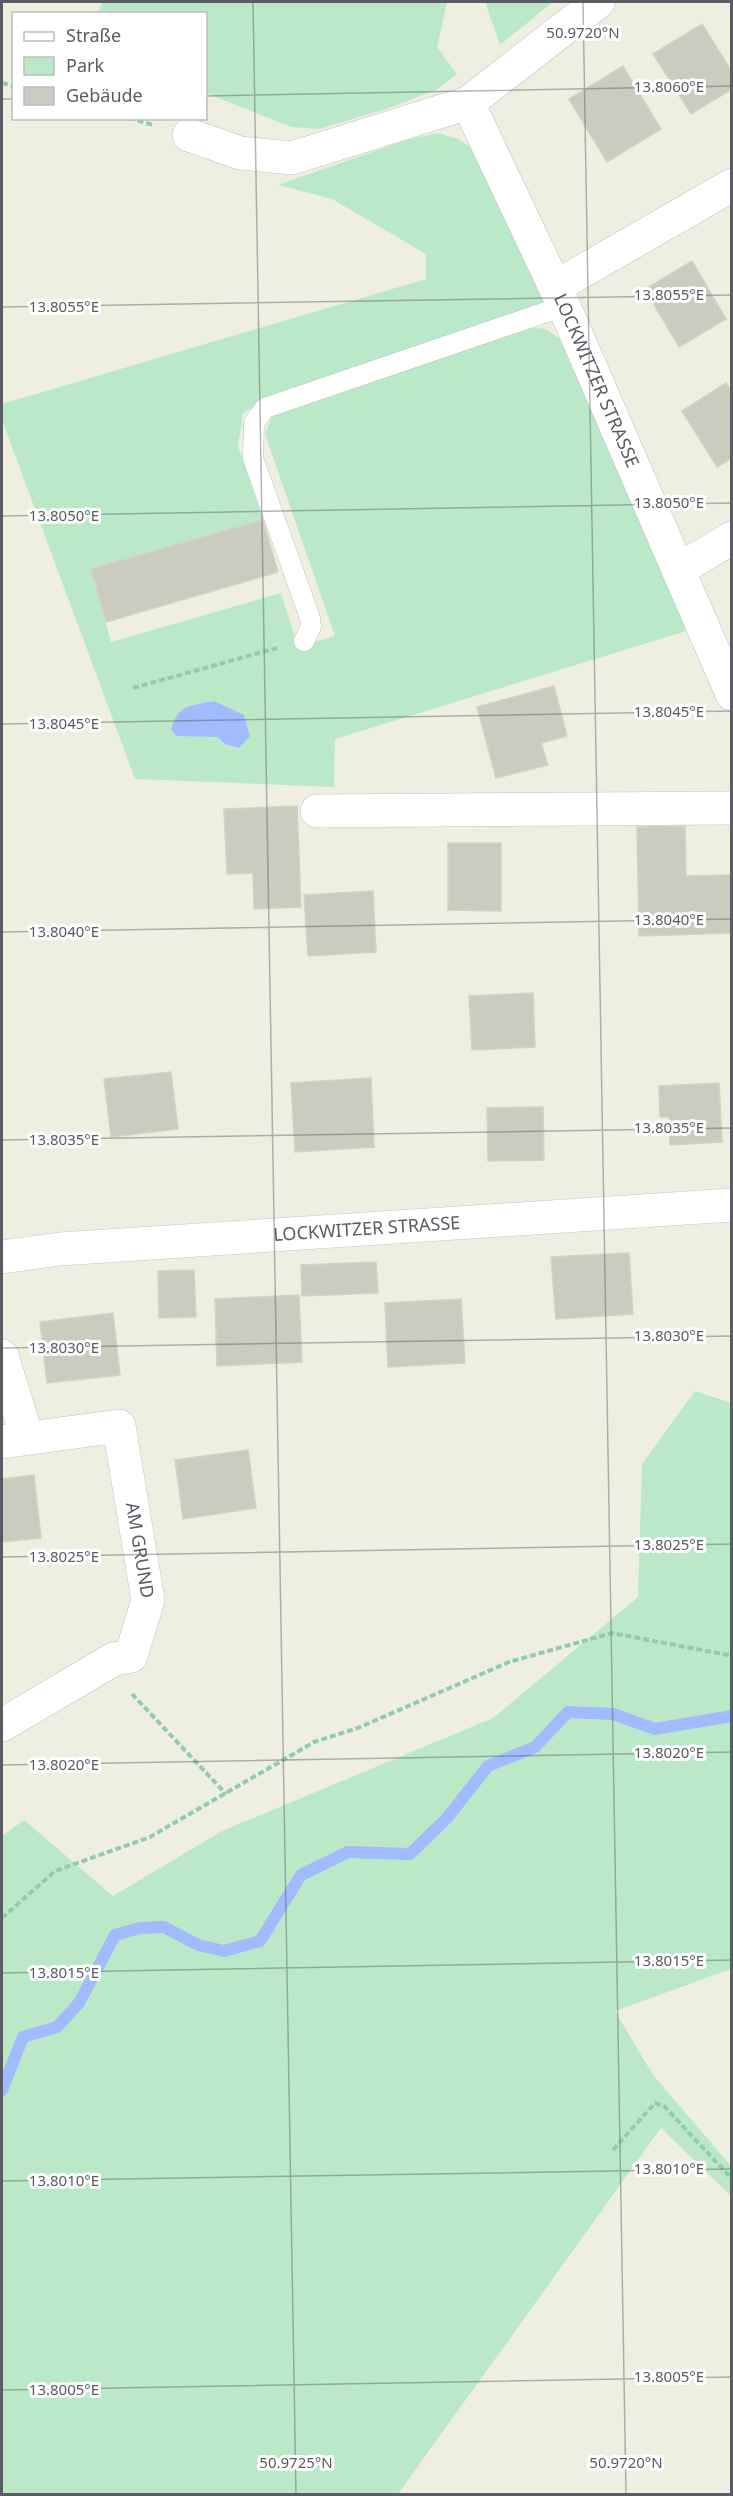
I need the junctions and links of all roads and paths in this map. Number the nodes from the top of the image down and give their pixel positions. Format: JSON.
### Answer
{"nodes":[{"id":1,"x":598,"y":2,"type":"edge"},
{"id":2,"x":468,"y":103,"type":"junction"},
{"id":3,"x":189,"y":135,"type":"dead end"},
{"id":4,"x":732,"y":185,"type":"edge"},
{"id":5,"x":560,"y":296,"type":"junction"},
{"id":6,"x":732,"y":538,"type":"edge"},
{"id":7,"x":678,"y":570,"type":"junction"},
{"id":8,"x":304,"y":641,"type":"joint"},
{"id":9,"x":133,"y":688,"type":"dead end"},
{"id":10,"x":732,"y":694,"type":"edge"},
{"id":11,"x":732,"y":808,"type":"edge"},
{"id":12,"x":317,"y":811,"type":"dead end"},
{"id":13,"x":732,"y":1205,"type":"edge"},
{"id":14,"x":2,"y":1257,"type":"edge"},
{"id":15,"x":2,"y":1356,"type":"edge"},
{"id":16,"x":14,"y":1440,"type":"edge"},
{"id":17,"x":732,"y":1658,"type":"edge"},
{"id":18,"x":114,"y":1659,"type":"junction"},
{"id":19,"x":2,"y":1725,"type":"edge"},
{"id":20,"x":226,"y":1794,"type":"junction"},
{"id":21,"x":2,"y":1918,"type":"edge"},
{"id":22,"x":613,"y":2150,"type":"dead end"},
{"id":23,"x":732,"y":2179,"type":"edge"}],
"edges":[{"from":1,"to":2,"type":"street"},
{"from":2,"to":3,"type":"street"},
{"from":2,"to":5,"type":"street","name":"LOCKWITZER STRASSE"},
{"from":4,"to":5,"type":"street"},
{"from":5,"to":7,"type":"street","name":"LOCKWITZER STRASSE"},
{"from":5,"to":8,"type":"lane"},
{"from":6,"to":7,"type":"street"},
{"from":7,"to":10,"type":"street","name":"LOCKWITZER STRASSE"},
{"from":8,"to":9,"type":"path"},
{"from":11,"to":12,"type":"street"},
{"from":13,"to":14,"type":"street","name":"LOCKWITZER STRASSE"},
{"from":15,"to":16,"type":"street","name":"AM GRUND"},
{"from":16,"to":18,"type":"street","name":"AM GRUND"},
{"from":17,"to":20,"type":"path"},
{"from":18,"to":19,"type":"street","name":"AM GRUND"},
{"from":18,"to":20,"type":"path"},
{"from":20,"to":21,"type":"path"},
{"from":22,"to":23,"type":"path"}]}
